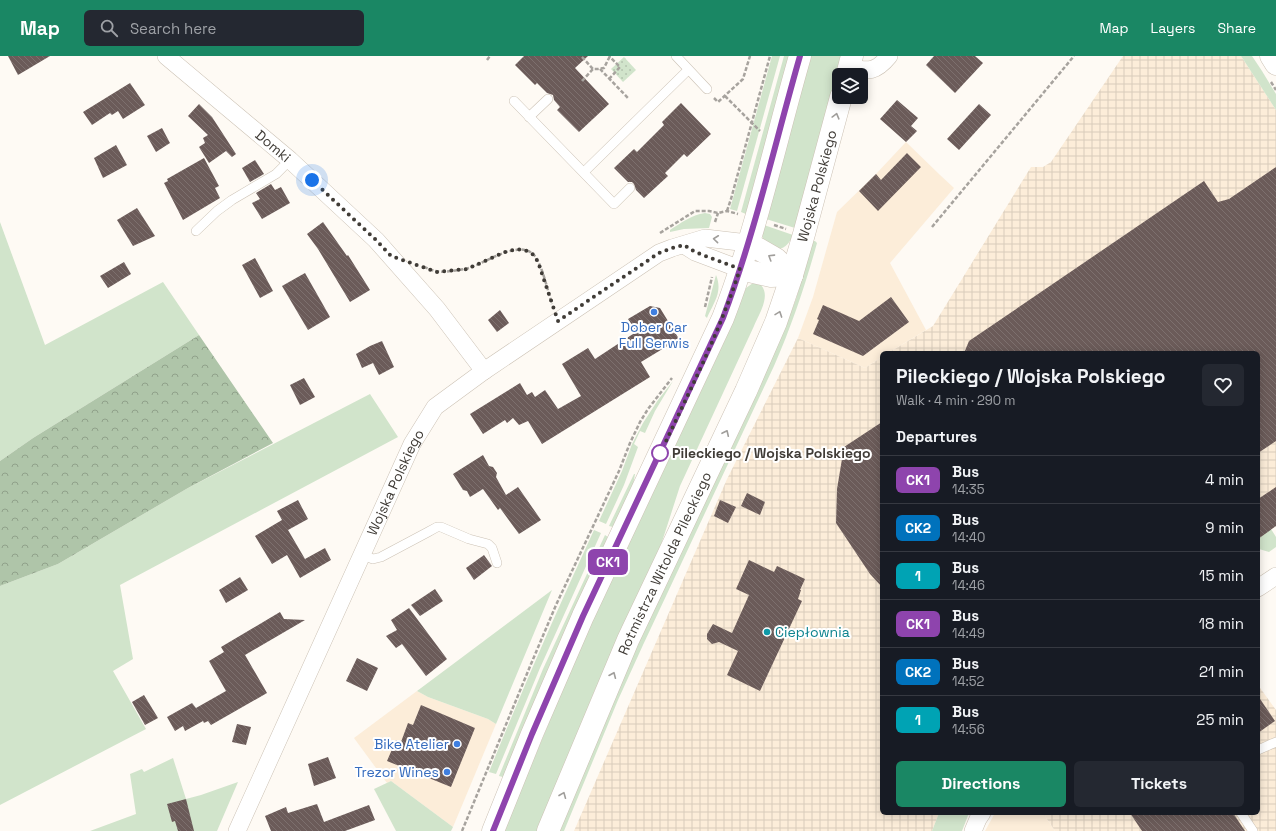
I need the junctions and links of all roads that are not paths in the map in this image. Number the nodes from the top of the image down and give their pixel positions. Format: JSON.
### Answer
{"nodes":[{"id":1,"x":166,"y":56,"type":"edge"},
{"id":2,"x":676,"y":56,"type":"edge"},
{"id":3,"x":800,"y":56,"type":"edge"},
{"id":4,"x":889,"y":56,"type":"edge"},
{"id":5,"x":1271,"y":56,"type":"edge"},
{"id":6,"x":1276,"y":64,"type":"edge"},
{"id":7,"x":849,"y":66,"type":"edge"},
{"id":8,"x":688,"y":70,"type":"junction"},
{"id":9,"x":706,"y":89,"type":"dead end"},
{"id":10,"x":548,"y":99,"type":"dead end"},
{"id":11,"x":514,"y":101,"type":"dead end"},
{"id":12,"x":839,"y":104,"type":"edge"},
{"id":13,"x":529,"y":117,"type":"junction"},
{"id":14,"x":290,"y":160,"type":"junction"},
{"id":15,"x":584,"y":172,"type":"junction"},
{"id":16,"x":630,"y":188,"type":"dead end"},
{"id":17,"x":196,"y":231,"type":"dead end"},
{"id":18,"x":748,"y":243,"type":"junction"},
{"id":19,"x":684,"y":245,"type":"junction"},
{"id":20,"x":740,"y":269,"type":"junction"},
{"id":21,"x":792,"y":275,"type":"junction"},
{"id":22,"x":484,"y":371,"type":"junction"},
{"id":23,"x":362,"y":555,"type":"junction"},
{"id":24,"x":496,"y":563,"type":"dead end"},
{"id":25,"x":1276,"y":576,"type":"edge"},
{"id":26,"x":1260,"y":587,"type":"edge"},
{"id":27,"x":1276,"y":742,"type":"edge"},
{"id":28,"x":1260,"y":749,"type":"edge"},
{"id":29,"x":981,"y":815,"type":"edge"},
{"id":30,"x":1242,"y":815,"type":"edge"},
{"id":31,"x":237,"y":831,"type":"edge"},
{"id":32,"x":493,"y":831,"type":"edge"},
{"id":33,"x":548,"y":831,"type":"edge"},
{"id":34,"x":973,"y":831,"type":"edge"},
{"id":35,"x":1253,"y":831,"type":"edge"}],
"edges":[{"from":1,"to":14,"type":"street","name":"Domki"},
{"from":2,"to":8,"type":"lane"},
{"from":3,"to":18,"type":"main road"},
{"from":4,"to":7,"type":"street"},
{"from":5,"to":6,"type":"main road"},
{"from":8,"to":9,"type":"lane"},
{"from":8,"to":15,"type":"lane"},
{"from":10,"to":13,"type":"lane"},
{"from":11,"to":13,"type":"lane"},
{"from":21,"to":12,"type":"main road","name":"Wojska Polskiego","one_way":true},
{"from":13,"to":15,"type":"lane"},
{"from":14,"to":17,"type":"lane"},
{"from":14,"to":22,"type":"street","name":"Domki"},
{"from":15,"to":16,"type":"lane"},
{"from":18,"to":19,"type":"street","name":"Wojska Polskiego","one_way":true},
{"from":18,"to":20,"type":"main road"},
{"from":21,"to":18,"type":"main road","name":"Wojska Polskiego","one_way":true},
{"from":19,"to":20,"type":"street"},
{"from":19,"to":22,"type":"street","name":"Wojska Polskiego"},
{"from":20,"to":21,"type":"main road"},
{"from":20,"to":32,"type":"main road"},
{"from":33,"to":21,"type":"main road","name":"Rotmistrza Witolda Pileckiego","one_way":true},
{"from":22,"to":23,"type":"street","name":"Wojska Polskiego"},
{"from":23,"to":24,"type":"lane"},
{"from":23,"to":31,"type":"street","name":"Wojska Polskiego"},
{"from":25,"to":26,"type":"street"},
{"from":27,"to":28,"type":"lane"},
{"from":29,"to":34,"type":"street"},
{"from":30,"to":35,"type":"lane"}]}
